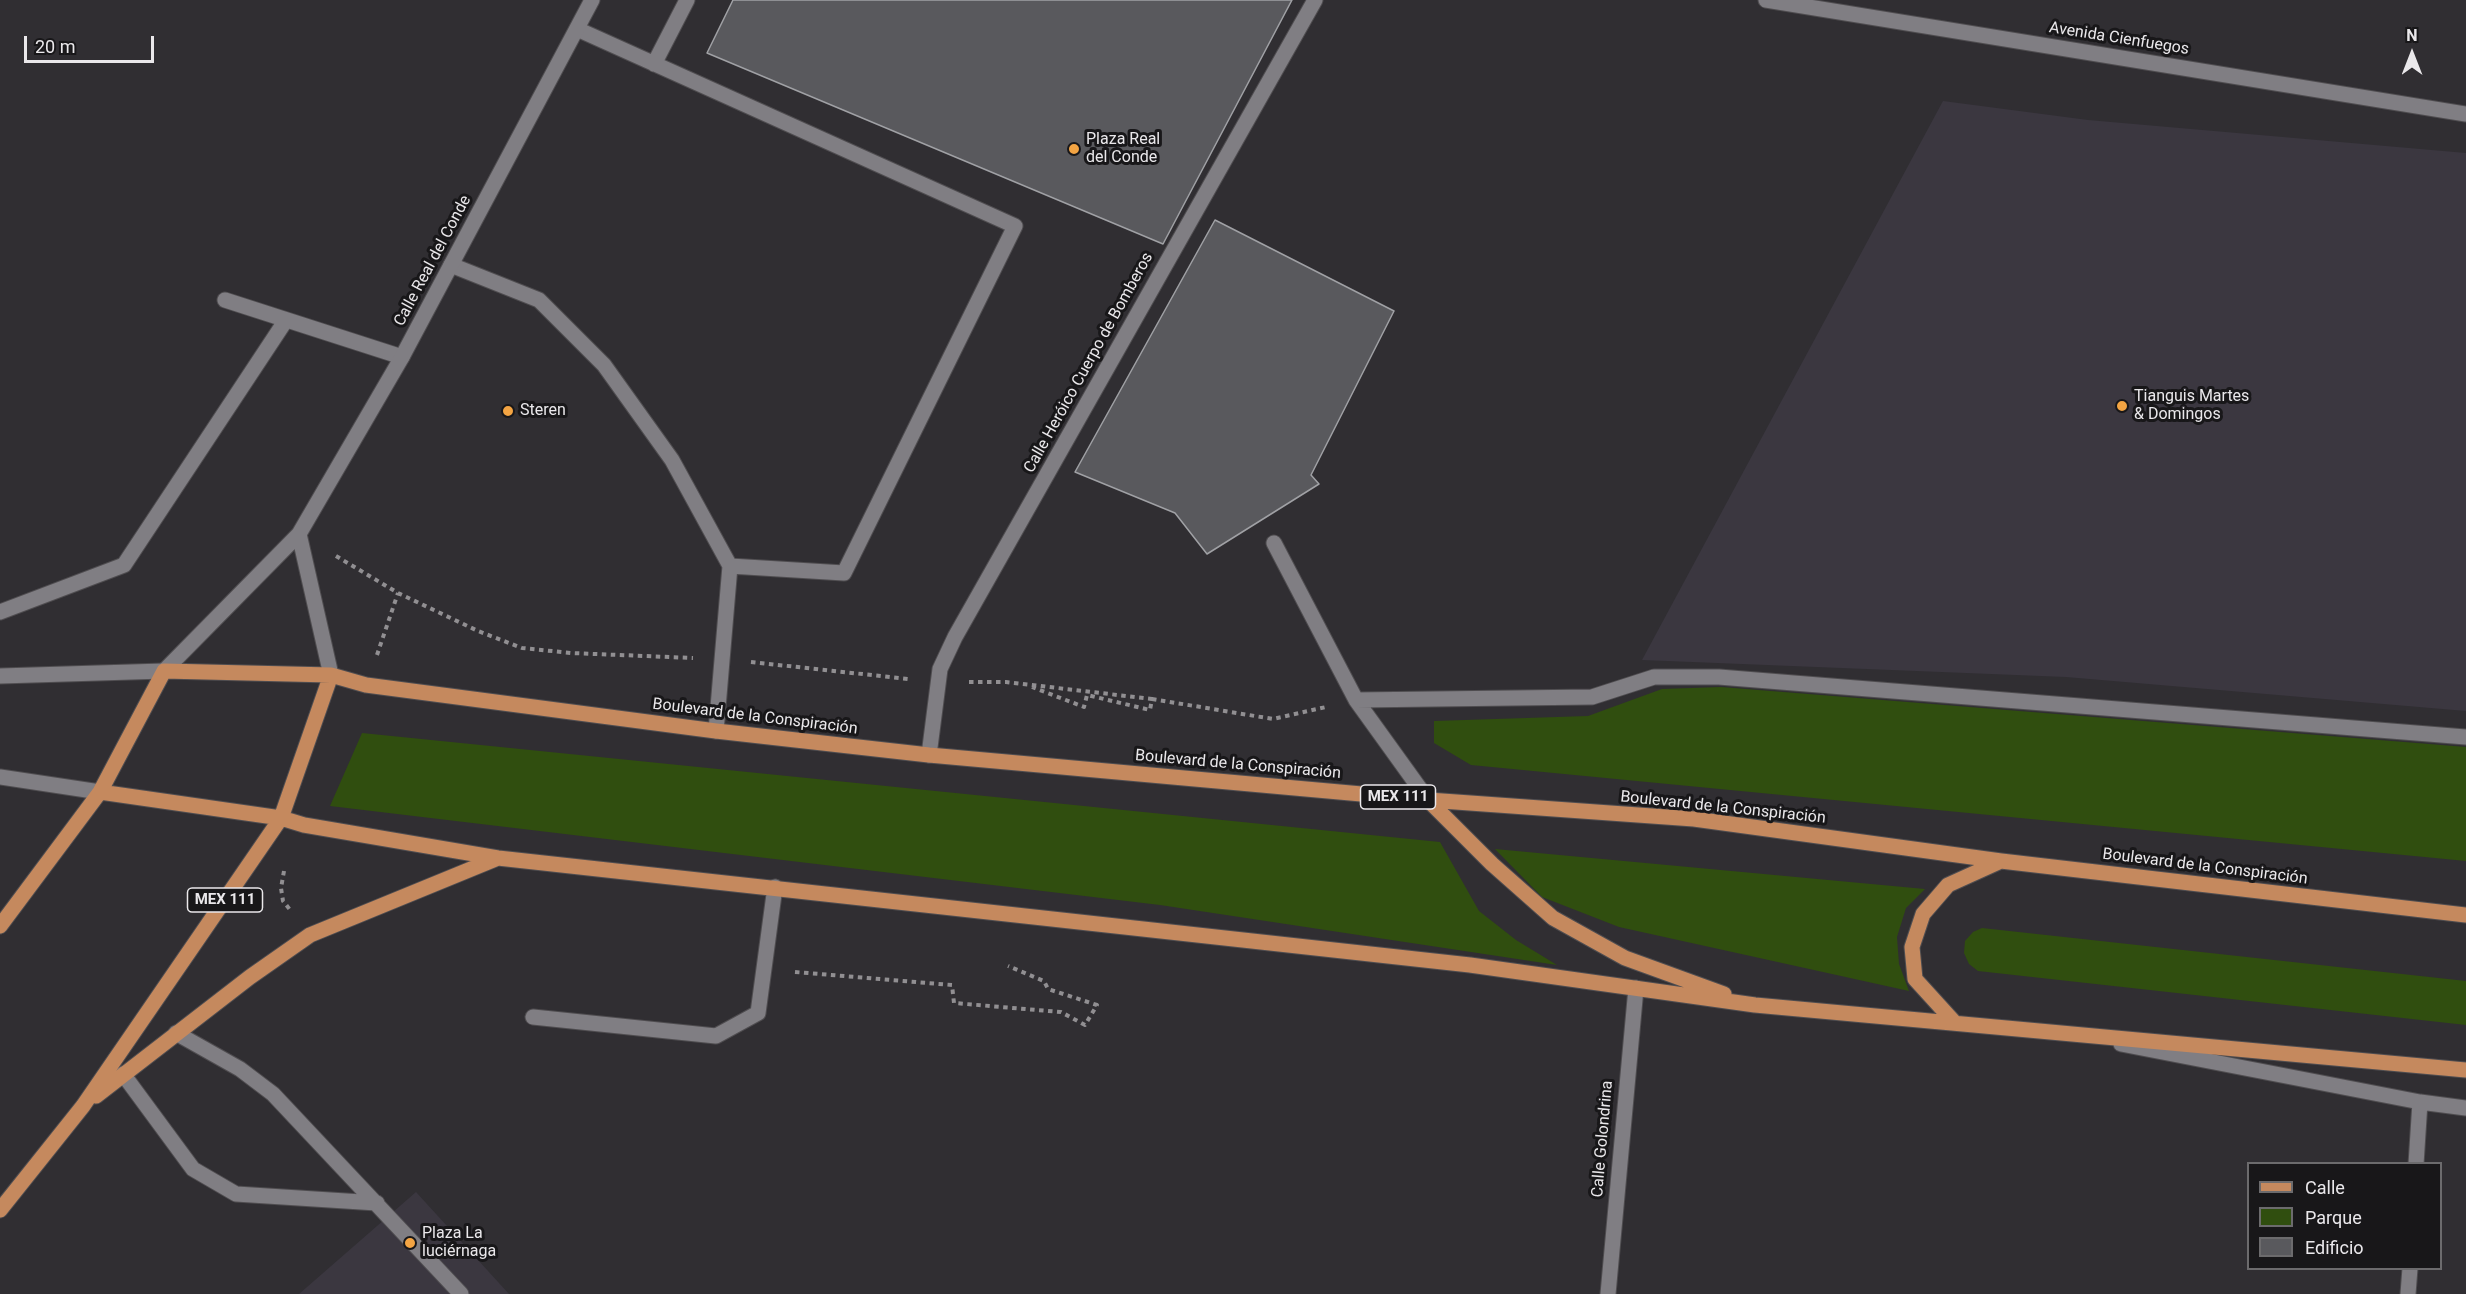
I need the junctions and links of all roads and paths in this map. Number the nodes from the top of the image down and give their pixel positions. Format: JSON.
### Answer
{"nodes":[{"id":1,"x":592,"y":0,"type":"edge"},
{"id":2,"x":687,"y":0,"type":"edge"},
{"id":3,"x":1315,"y":0,"type":"edge"},
{"id":4,"x":1766,"y":0,"type":"edge"},
{"id":5,"x":577,"y":29,"type":"junction"},
{"id":6,"x":654,"y":64,"type":"junction"},
{"id":7,"x":2466,"y":114,"type":"edge"},
{"id":8,"x":451,"y":265,"type":"junction"},
{"id":9,"x":225,"y":300,"type":"dead end"},
{"id":10,"x":286,"y":320,"type":"junction"},
{"id":11,"x":402,"y":357,"type":"junction"},
{"id":12,"x":299,"y":534,"type":"junction"},
{"id":13,"x":1274,"y":543,"type":"dead end"},
{"id":14,"x":730,"y":566,"type":"junction"},
{"id":15,"x":0,"y":612,"type":"edge"},
{"id":16,"x":723,"y":659,"type":"junction"},
{"id":17,"x":164,"y":671,"type":"junction"},
{"id":18,"x":331,"y":675,"type":"junction"},
{"id":19,"x":0,"y":676,"type":"edge"},
{"id":20,"x":939,"y":682,"type":"junction"},
{"id":21,"x":1032,"y":687,"type":"dead end"},
{"id":22,"x":1152,"y":699,"type":"junction"},
{"id":23,"x":1356,"y":700,"type":"junction"},
{"id":24,"x":716,"y":731,"type":"junction"},
{"id":25,"x":2466,"y":737,"type":"edge"},
{"id":26,"x":929,"y":755,"type":"junction"},
{"id":27,"x":0,"y":777,"type":"edge"},
{"id":28,"x":100,"y":792,"type":"junction"},
{"id":29,"x":1428,"y":800,"type":"junction"},
{"id":30,"x":281,"y":818,"type":"junction"},
{"id":31,"x":498,"y":858,"type":"junction"},
{"id":32,"x":2001,"y":861,"type":"junction"},
{"id":33,"x":775,"y":887,"type":"junction"},
{"id":34,"x":2466,"y":915,"type":"edge"},
{"id":35,"x":0,"y":926,"type":"edge"},
{"id":36,"x":1008,"y":966,"type":"dead end"},
{"id":37,"x":762,"y":969,"type":"junction"},
{"id":38,"x":1636,"y":988,"type":"junction"},
{"id":39,"x":1755,"y":1005,"type":"junction"},
{"id":40,"x":533,"y":1017,"type":"dead end"},
{"id":41,"x":1955,"y":1023,"type":"junction"},
{"id":42,"x":176,"y":1033,"type":"junction"},
{"id":43,"x":2074,"y":1035,"type":"junction"},
{"id":44,"x":2466,"y":1070,"type":"edge"},
{"id":45,"x":123,"y":1074,"type":"junction"},
{"id":46,"x":2420,"y":1102,"type":"junction"},
{"id":47,"x":83,"y":1106,"type":"junction"},
{"id":48,"x":2466,"y":1108,"type":"edge"},
{"id":49,"x":2416,"y":1162,"type":"edge"},
{"id":50,"x":377,"y":1203,"type":"junction"},
{"id":51,"x":0,"y":1210,"type":"edge"},
{"id":52,"x":2410,"y":1270,"type":"edge"},
{"id":53,"x":461,"y":1294,"type":"edge"},
{"id":54,"x":1608,"y":1294,"type":"edge"},
{"id":55,"x":2408,"y":1294,"type":"edge"}],
"edges":[{"from":1,"to":5,"type":"street","name":"Calle Real del Conde"},
{"from":2,"to":6,"type":"street"},
{"from":3,"to":20,"type":"street","name":"Calle Heróico Cuerpo de Bomberos"},
{"from":4,"to":7,"type":"street","name":"Avenida Cienfuegos"},
{"from":5,"to":6,"type":"street"},
{"from":5,"to":8,"type":"street","name":"Calle Real del Conde"},
{"from":6,"to":14,"type":"street"},
{"from":8,"to":11,"type":"street","name":"Calle Real del Conde"},
{"from":8,"to":14,"type":"street"},
{"from":9,"to":10,"type":"street"},
{"from":10,"to":11,"type":"street"},
{"from":10,"to":15,"type":"street"},
{"from":11,"to":12,"type":"street","name":"Calle Real del Conde"},
{"from":12,"to":16,"type":"path"},
{"from":12,"to":17,"type":"street","name":"Calle Real del Conde"},
{"from":12,"to":18,"type":"street"},
{"from":13,"to":23,"type":"street"},
{"from":14,"to":16,"type":"street"},
{"from":16,"to":20,"type":"path"},
{"from":16,"to":24,"type":"street"},
{"from":17,"to":18,"type":"main road","number":"MEX 111"},
{"from":17,"to":19,"type":"street"},
{"from":17,"to":28,"type":"main road"},
{"from":18,"to":24,"type":"main road","name":"Boulevard de la Conspiración","number":"MEX 111"},
{"from":18,"to":30,"type":"main road","number":"MEX 111"},
{"from":20,"to":22,"type":"path"},
{"from":20,"to":26,"type":"street","name":"Calle Heróico Cuerpo de Bomberos"},
{"from":21,"to":22,"type":"path"},
{"from":22,"to":23,"type":"path"},
{"from":23,"to":25,"type":"street"},
{"from":23,"to":29,"type":"street"},
{"from":24,"to":26,"type":"main road","name":"Boulevard de la Conspiración","number":"MEX 111"},
{"from":26,"to":29,"type":"main road","name":"Boulevard de la Conspiración","number":"MEX 111"},
{"from":27,"to":28,"type":"street"},
{"from":28,"to":30,"type":"main road","number":"MEX 111"},
{"from":28,"to":35,"type":"main road"},
{"from":29,"to":32,"type":"main road","name":"Boulevard de la Conspiración","number":"MEX 111"},
{"from":29,"to":39,"type":"main road"},
{"from":30,"to":31,"type":"main road","number":"MEX 111"},
{"from":30,"to":47,"type":"main road","number":"MEX 111"},
{"from":31,"to":33,"type":"main road","number":"MEX 111"},
{"from":31,"to":42,"type":"main road","number":"MEX 111"},
{"from":32,"to":34,"type":"main road","name":"Boulevard de la Conspiración","number":"MEX 111"},
{"from":32,"to":41,"type":"main road"},
{"from":33,"to":37,"type":"street"},
{"from":33,"to":38,"type":"main road","number":"MEX 111"},
{"from":36,"to":37,"type":"path"},
{"from":37,"to":40,"type":"street"},
{"from":38,"to":39,"type":"main road","number":"MEX 111"},
{"from":38,"to":54,"type":"street","name":"Calle Golondrina"},
{"from":39,"to":41,"type":"main road","number":"MEX 111"},
{"from":41,"to":43,"type":"main road","number":"MEX 111"},
{"from":42,"to":45,"type":"main road","number":"MEX 111"},
{"from":42,"to":50,"type":"street"},
{"from":43,"to":44,"type":"main road","number":"MEX 111"},
{"from":43,"to":46,"type":"street"},
{"from":45,"to":47,"type":"main road","number":"MEX 111"},
{"from":45,"to":50,"type":"street"},
{"from":46,"to":48,"type":"street"},
{"from":46,"to":49,"type":"street"},
{"from":47,"to":51,"type":"main road","number":"MEX 111"},
{"from":50,"to":53,"type":"street"},
{"from":52,"to":55,"type":"street"}]}
